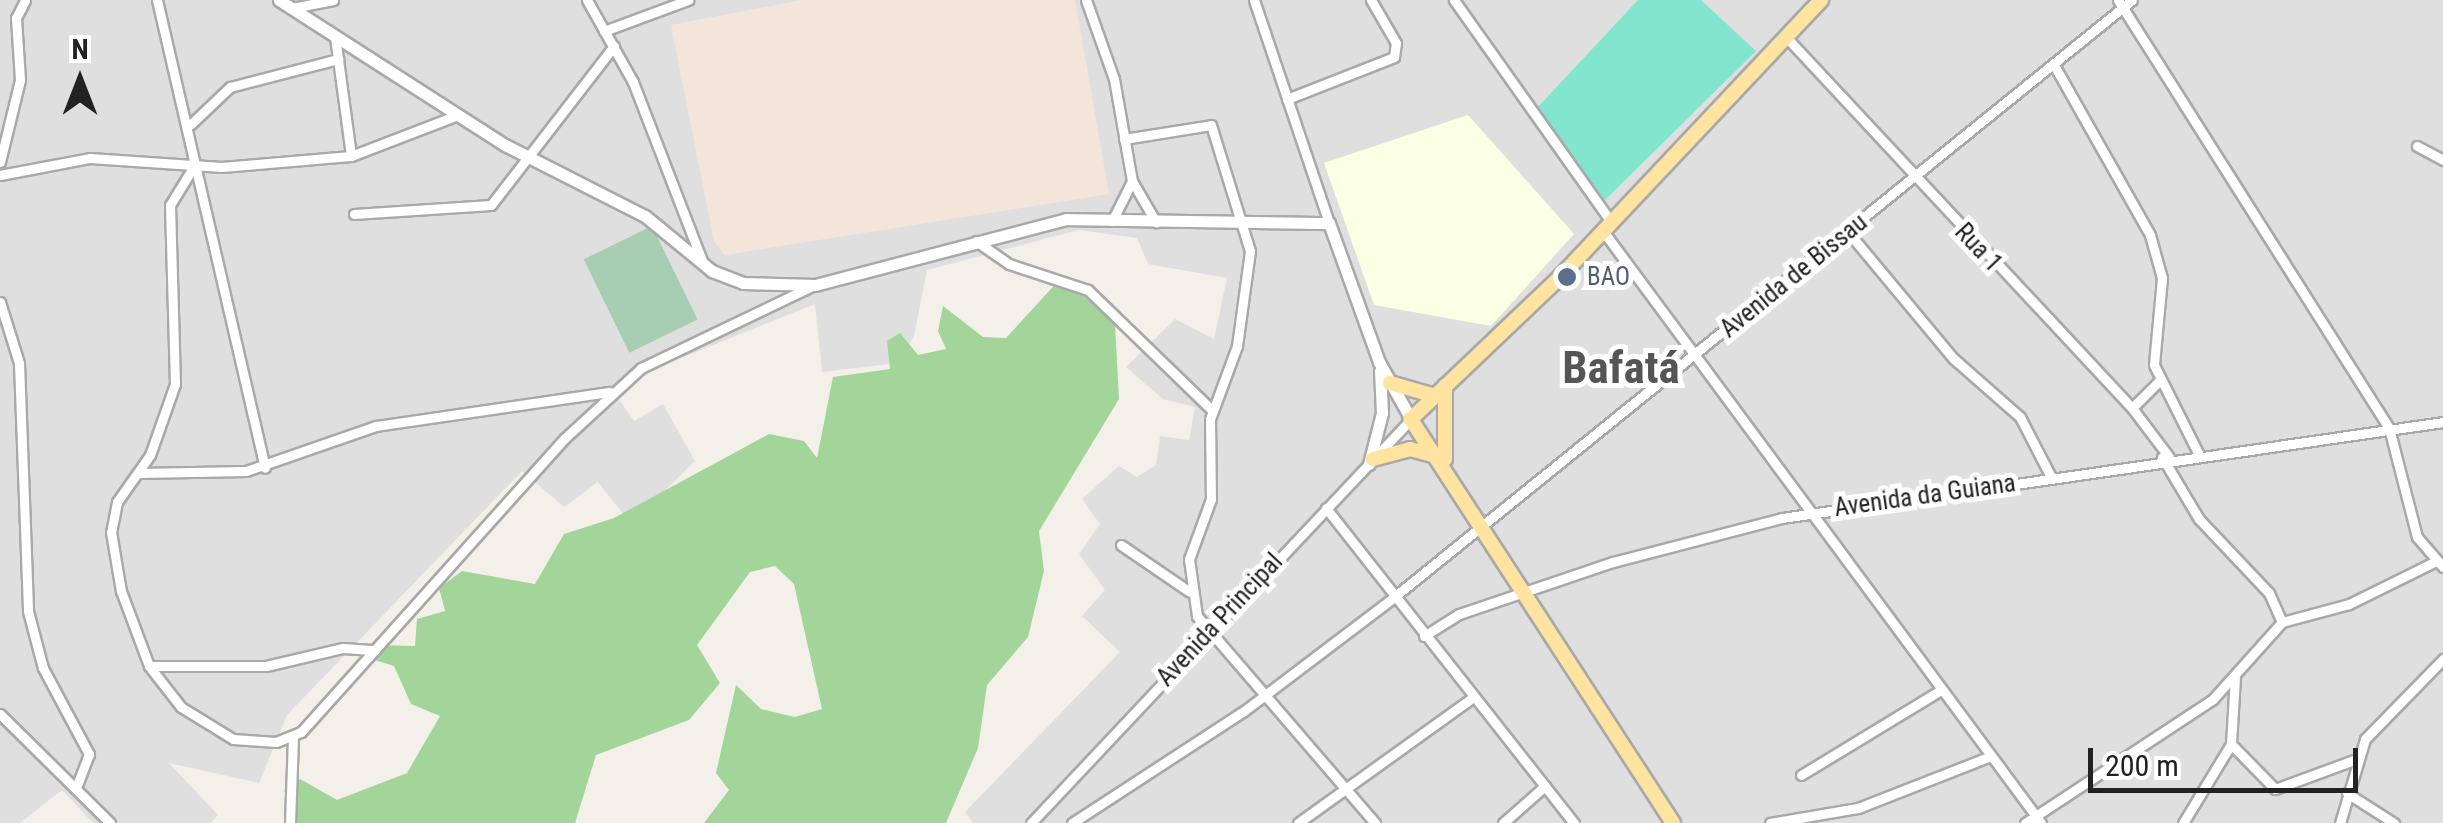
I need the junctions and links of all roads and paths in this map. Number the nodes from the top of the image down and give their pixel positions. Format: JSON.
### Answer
{"nodes":[{"id":1,"x":26,"y":0,"type":"edge"},
{"id":2,"x":157,"y":0,"type":"edge"},
{"id":3,"x":279,"y":0,"type":"edge"},
{"id":4,"x":333,"y":0,"type":"edge"},
{"id":5,"x":588,"y":0,"type":"edge"},
{"id":6,"x":688,"y":0,"type":"edge"},
{"id":7,"x":1086,"y":0,"type":"edge"},
{"id":8,"x":1254,"y":0,"type":"edge"},
{"id":9,"x":1372,"y":0,"type":"edge"},
{"id":10,"x":1454,"y":0,"type":"edge"},
{"id":11,"x":1822,"y":0,"type":"edge"},
{"id":12,"x":2132,"y":0,"type":"edge"},
{"id":13,"x":2120,"y":4,"type":"edge"},
{"id":14,"x":291,"y":8,"type":"junction"},
{"id":15,"x":604,"y":32,"type":"junction"},
{"id":16,"x":335,"y":37,"type":"junction"},
{"id":17,"x":1787,"y":38,"type":"junction"},
{"id":18,"x":614,"y":46,"type":"junction"},
{"id":19,"x":338,"y":59,"type":"junction"},
{"id":20,"x":2054,"y":65,"type":"junction"},
{"id":21,"x":1287,"y":99,"type":"junction"},
{"id":22,"x":458,"y":116,"type":"junction"},
{"id":23,"x":191,"y":124,"type":"junction"},
{"id":24,"x":1124,"y":139,"type":"junction"},
{"id":25,"x":2418,"y":146,"type":"dead end"},
{"id":26,"x":526,"y":155,"type":"junction"},
{"id":27,"x":351,"y":156,"type":"junction"},
{"id":28,"x":2443,"y":160,"type":"edge"},
{"id":29,"x":0,"y":162,"type":"edge"},
{"id":30,"x":197,"y":166,"type":"junction"},
{"id":31,"x":0,"y":175,"type":"edge"},
{"id":32,"x":1914,"y":179,"type":"junction"},
{"id":33,"x":1132,"y":181,"type":"junction"},
{"id":34,"x":354,"y":214,"type":"dead end"},
{"id":35,"x":1112,"y":220,"type":"junction"},
{"id":36,"x":1156,"y":222,"type":"junction"},
{"id":37,"x":1244,"y":223,"type":"junction"},
{"id":38,"x":1328,"y":223,"type":"junction"},
{"id":39,"x":1607,"y":227,"type":"junction"},
{"id":40,"x":1848,"y":232,"type":"junction"},
{"id":41,"x":976,"y":241,"type":"junction"},
{"id":42,"x":703,"y":263,"type":"junction"},
{"id":43,"x":815,"y":284,"type":"junction"},
{"id":44,"x":0,"y":302,"type":"edge"},
{"id":45,"x":1695,"y":355,"type":"junction"},
{"id":46,"x":1378,"y":362,"type":"junction"},
{"id":47,"x":2158,"y":382,"type":"junction"},
{"id":48,"x":1390,"y":383,"type":"junction"},
{"id":49,"x":613,"y":391,"type":"junction"},
{"id":50,"x":1440,"y":391,"type":"junction"},
{"id":51,"x":2132,"y":408,"type":"junction"},
{"id":52,"x":1212,"y":410,"type":"junction"},
{"id":53,"x":1411,"y":418,"type":"junction"},
{"id":54,"x":2443,"y":422,"type":"edge"},
{"id":55,"x":2389,"y":428,"type":"junction"},
{"id":56,"x":2198,"y":453,"type":"junction"},
{"id":57,"x":2166,"y":457,"type":"junction"},
{"id":58,"x":1443,"y":461,"type":"junction"},
{"id":59,"x":1371,"y":462,"type":"junction"},
{"id":60,"x":265,"y":468,"type":"junction"},
{"id":61,"x":140,"y":473,"type":"junction"},
{"id":62,"x":2051,"y":477,"type":"junction"},
{"id":63,"x":1326,"y":508,"type":"junction"},
{"id":64,"x":1815,"y":513,"type":"junction"},
{"id":65,"x":1484,"y":526,"type":"junction"},
{"id":66,"x":1120,"y":545,"type":"dead end"},
{"id":67,"x":2439,"y":564,"type":"edge"},
{"id":68,"x":1190,"y":592,"type":"junction"},
{"id":69,"x":1528,"y":593,"type":"junction"},
{"id":70,"x":1394,"y":597,"type":"junction"},
{"id":71,"x":2282,"y":622,"type":"junction"},
{"id":72,"x":1207,"y":633,"type":"junction"},
{"id":73,"x":1424,"y":636,"type":"junction"},
{"id":74,"x":375,"y":650,"type":"junction"},
{"id":75,"x":2443,"y":659,"type":"edge"},
{"id":76,"x":149,"y":666,"type":"junction"},
{"id":77,"x":2235,"y":677,"type":"junction"},
{"id":78,"x":1940,"y":690,"type":"junction"},
{"id":79,"x":1263,"y":696,"type":"junction"},
{"id":80,"x":1472,"y":698,"type":"junction"},
{"id":81,"x":0,"y":714,"type":"edge"},
{"id":82,"x":293,"y":738,"type":"junction"},
{"id":83,"x":2231,"y":744,"type":"junction"},
{"id":84,"x":1992,"y":756,"type":"junction"},
{"id":85,"x":2354,"y":760,"type":"junction"},
{"id":86,"x":1801,"y":775,"type":"dead end"},
{"id":87,"x":1544,"y":786,"type":"junction"},
{"id":88,"x":76,"y":788,"type":"junction"},
{"id":89,"x":1348,"y":790,"type":"junction"},
{"id":90,"x":2347,"y":793,"type":"junction"},
{"id":91,"x":2038,"y":819,"type":"edge"},
{"id":92,"x":110,"y":823,"type":"edge"},
{"id":93,"x":290,"y":823,"type":"edge"},
{"id":94,"x":1030,"y":823,"type":"edge"},
{"id":95,"x":1072,"y":823,"type":"edge"},
{"id":96,"x":1298,"y":823,"type":"edge"},
{"id":97,"x":1375,"y":823,"type":"edge"},
{"id":98,"x":1503,"y":823,"type":"edge"},
{"id":99,"x":1574,"y":823,"type":"edge"},
{"id":100,"x":1674,"y":823,"type":"edge"},
{"id":101,"x":1770,"y":823,"type":"edge"},
{"id":102,"x":2025,"y":823,"type":"edge"},
{"id":103,"x":2184,"y":823,"type":"edge"},
{"id":104,"x":2340,"y":823,"type":"edge"},
{"id":105,"x":2394,"y":823,"type":"edge"}],
"edges":[{"from":1,"to":29,"type":"street"},
{"from":2,"to":23,"type":"street"},
{"from":3,"to":14,"type":"street"},
{"from":4,"to":14,"type":"street"},
{"from":5,"to":15,"type":"street"},
{"from":6,"to":15,"type":"street"},
{"from":7,"to":24,"type":"street"},
{"from":8,"to":21,"type":"street"},
{"from":9,"to":21,"type":"street"},
{"from":10,"to":39,"type":"street"},
{"from":11,"to":17,"type":"main road"},
{"from":12,"to":13,"type":"street","name":"Avenida de Bissau"},
{"from":13,"to":20,"type":"street","name":"Avenida de Bissau"},
{"from":13,"to":55,"type":"street"},
{"from":14,"to":16,"type":"street"},
{"from":15,"to":18,"type":"street"},
{"from":16,"to":19,"type":"street"},
{"from":16,"to":22,"type":"street"},
{"from":17,"to":32,"type":"street","name":"Rua 1"},
{"from":17,"to":39,"type":"main road"},
{"from":18,"to":26,"type":"street"},
{"from":18,"to":42,"type":"street"},
{"from":19,"to":23,"type":"street"},
{"from":19,"to":27,"type":"street"},
{"from":20,"to":32,"type":"street","name":"Avenida de Bissau"},
{"from":20,"to":47,"type":"street"},
{"from":21,"to":38,"type":"street"},
{"from":22,"to":26,"type":"street"},
{"from":22,"to":27,"type":"street"},
{"from":23,"to":30,"type":"street"},
{"from":24,"to":33,"type":"street"},
{"from":24,"to":37,"type":"street"},
{"from":25,"to":28,"type":"street"},
{"from":26,"to":34,"type":"street"},
{"from":26,"to":42,"type":"street"},
{"from":27,"to":30,"type":"street"},
{"from":30,"to":31,"type":"street"},
{"from":30,"to":60,"type":"street"},
{"from":30,"to":61,"type":"street"},
{"from":32,"to":40,"type":"street","name":"Avenida de Bissau"},
{"from":32,"to":51,"type":"street","name":"Rua 1"},
{"from":33,"to":35,"type":"street"},
{"from":33,"to":36,"type":"street"},
{"from":35,"to":36,"type":"street"},
{"from":35,"to":41,"type":"street"},
{"from":36,"to":37,"type":"street"},
{"from":37,"to":38,"type":"street"},
{"from":37,"to":52,"type":"street"},
{"from":38,"to":46,"type":"street"},
{"from":39,"to":45,"type":"street"},
{"from":39,"to":50,"type":"main road"},
{"from":40,"to":45,"type":"street","name":"Avenida de Bissau"},
{"from":40,"to":62,"type":"street"},
{"from":41,"to":43,"type":"street"},
{"from":41,"to":52,"type":"street"},
{"from":42,"to":43,"type":"street"},
{"from":43,"to":49,"type":"street"},
{"from":44,"to":88,"type":"street"},
{"from":45,"to":64,"type":"street"},
{"from":45,"to":65,"type":"street","name":"Avenida de Bissau"},
{"from":46,"to":48,"type":"street"},
{"from":46,"to":59,"type":"street"},
{"from":47,"to":51,"type":"street"},
{"from":47,"to":56,"type":"street"},
{"from":48,"to":50,"type":"main road"},
{"from":48,"to":53,"type":"street"},
{"from":49,"to":60,"type":"street"},
{"from":49,"to":74,"type":"street"},
{"from":50,"to":53,"type":"main road"},
{"from":50,"to":58,"type":"main road"},
{"from":51,"to":57,"type":"street","name":"Rua 1"},
{"from":52,"to":68,"type":"street"},
{"from":53,"to":58,"type":"main road"},
{"from":53,"to":59,"type":"street","name":"Avenida Principal"},
{"from":54,"to":55,"type":"street","name":"Avenida da Guiana"},
{"from":55,"to":56,"type":"street","name":"Avenida da Guiana"},
{"from":55,"to":67,"type":"street"},
{"from":56,"to":57,"type":"street","name":"Avenida da Guiana"},
{"from":57,"to":62,"type":"street","name":"Avenida da Guiana"},
{"from":57,"to":71,"type":"street","name":"Rua 1"},
{"from":58,"to":59,"type":"main road"},
{"from":58,"to":65,"type":"main road"},
{"from":59,"to":63,"type":"street","name":"Avenida Principal"},
{"from":60,"to":61,"type":"street"},
{"from":61,"to":76,"type":"street"},
{"from":62,"to":64,"type":"street","name":"Avenida da Guiana"},
{"from":63,"to":70,"type":"street"},
{"from":63,"to":72,"type":"street","name":"Avenida Principal"},
{"from":64,"to":69,"type":"street","name":"Avenida da Guiana"},
{"from":64,"to":78,"type":"street"},
{"from":65,"to":69,"type":"main road"},
{"from":65,"to":70,"type":"street","name":"Avenida de Bissau"},
{"from":66,"to":68,"type":"street"},
{"from":67,"to":71,"type":"street"},
{"from":68,"to":72,"type":"street"},
{"from":69,"to":73,"type":"street","name":"Avenida da Guiana"},
{"from":69,"to":100,"type":"main road"},
{"from":70,"to":73,"type":"street"},
{"from":70,"to":79,"type":"street","name":"Avenida de Bissau"},
{"from":71,"to":77,"type":"street"},
{"from":72,"to":79,"type":"street"},
{"from":72,"to":94,"type":"street","name":"Avenida Principal"},
{"from":73,"to":80,"type":"street"},
{"from":74,"to":76,"type":"street"},
{"from":74,"to":82,"type":"street"},
{"from":75,"to":85,"type":"street"},
{"from":76,"to":82,"type":"street"},
{"from":77,"to":83,"type":"street"},
{"from":77,"to":91,"type":"street"},
{"from":78,"to":84,"type":"street"},
{"from":78,"to":86,"type":"street"},
{"from":79,"to":89,"type":"street"},
{"from":79,"to":95,"type":"street","name":"Avenida de Bissau"},
{"from":80,"to":87,"type":"street"},
{"from":80,"to":89,"type":"street"},
{"from":81,"to":88,"type":"street"},
{"from":82,"to":93,"type":"street"},
{"from":83,"to":85,"type":"street"},
{"from":83,"to":103,"type":"street"},
{"from":84,"to":91,"type":"street"},
{"from":84,"to":101,"type":"street"},
{"from":85,"to":90,"type":"street"},
{"from":87,"to":98,"type":"street"},
{"from":87,"to":99,"type":"street"},
{"from":88,"to":92,"type":"street"},
{"from":89,"to":96,"type":"street"},
{"from":89,"to":97,"type":"street"},
{"from":90,"to":104,"type":"street"},
{"from":90,"to":105,"type":"street"},
{"from":91,"to":102,"type":"street"}]}
